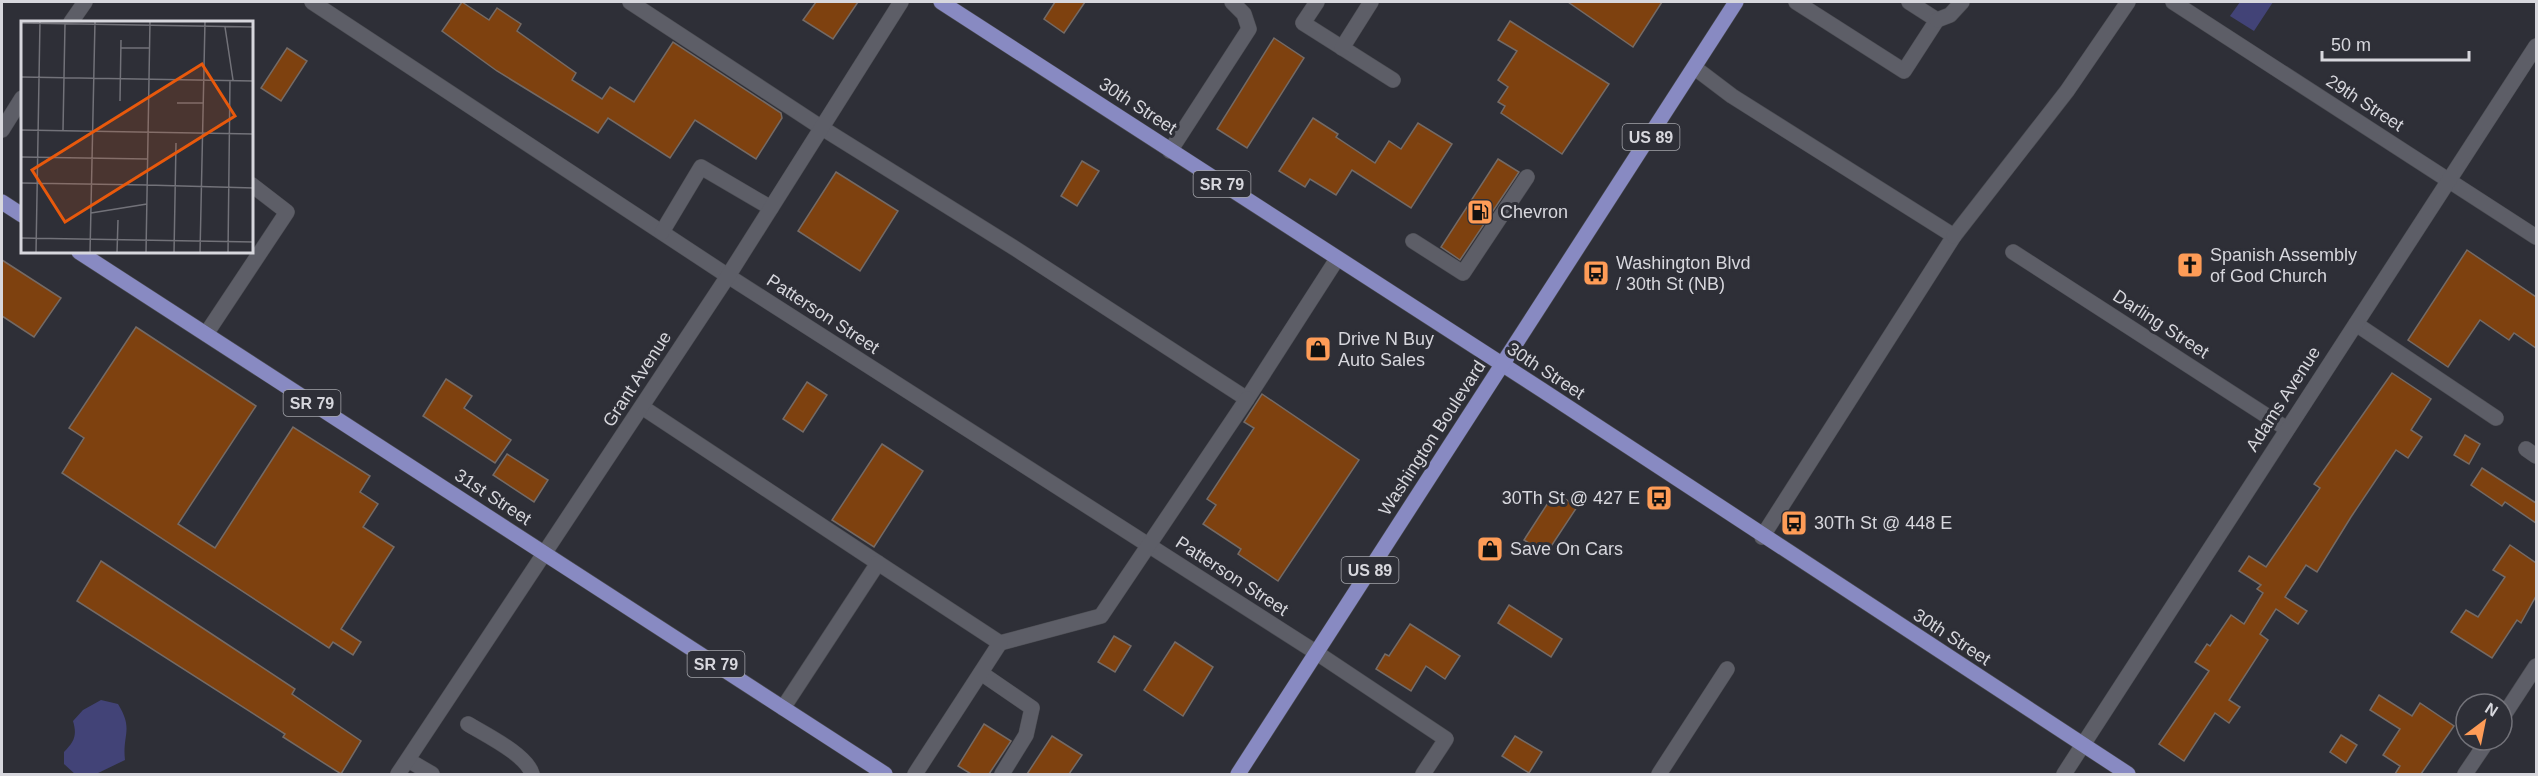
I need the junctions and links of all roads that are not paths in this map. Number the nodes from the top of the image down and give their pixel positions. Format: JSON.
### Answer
{"nodes":[{"id":1,"x":85,"y":2,"type":"edge"},
{"id":2,"x":312,"y":2,"type":"edge"},
{"id":3,"x":630,"y":2,"type":"edge"},
{"id":4,"x":901,"y":2,"type":"edge"},
{"id":5,"x":941,"y":2,"type":"edge"},
{"id":6,"x":1232,"y":2,"type":"edge"},
{"id":7,"x":1317,"y":2,"type":"edge"},
{"id":8,"x":1371,"y":2,"type":"edge"},
{"id":9,"x":1736,"y":2,"type":"edge"},
{"id":10,"x":1796,"y":2,"type":"edge"},
{"id":11,"x":1909,"y":2,"type":"edge"},
{"id":12,"x":1962,"y":2,"type":"edge"},
{"id":13,"x":2128,"y":2,"type":"edge"},
{"id":14,"x":2173,"y":2,"type":"edge"},
{"id":15,"x":1937,"y":20,"type":"junction"},
{"id":16,"x":73,"y":21,"type":"edge"},
{"id":17,"x":2536,"y":46,"type":"edge"},
{"id":18,"x":1342,"y":48,"type":"junction"},
{"id":19,"x":1695,"y":68,"type":"junction"},
{"id":20,"x":1393,"y":80,"type":"dead end"},
{"id":21,"x":21,"y":100,"type":"edge"},
{"id":22,"x":822,"y":128,"type":"junction"},
{"id":23,"x":2,"y":130,"type":"edge"},
{"id":24,"x":1170,"y":151,"type":"junction"},
{"id":25,"x":1527,"y":177,"type":"dead end"},
{"id":26,"x":2449,"y":180,"type":"junction"},
{"id":27,"x":254,"y":187,"type":"edge"},
{"id":28,"x":2,"y":202,"type":"edge"},
{"id":29,"x":771,"y":208,"type":"junction"},
{"id":30,"x":21,"y":214,"type":"edge"},
{"id":31,"x":662,"y":232,"type":"junction"},
{"id":32,"x":1954,"y":236,"type":"junction"},
{"id":33,"x":2536,"y":237,"type":"edge"},
{"id":34,"x":1413,"y":241,"type":"dead end"},
{"id":35,"x":2013,"y":252,"type":"dead end"},
{"id":36,"x":82,"y":254,"type":"edge"},
{"id":37,"x":1337,"y":259,"type":"junction"},
{"id":38,"x":728,"y":276,"type":"junction"},
{"id":39,"x":2356,"y":324,"type":"junction"},
{"id":40,"x":207,"y":334,"type":"junction"},
{"id":41,"x":1503,"y":366,"type":"junction"},
{"id":42,"x":1247,"y":399,"type":"junction"},
{"id":43,"x":642,"y":407,"type":"junction"},
{"id":44,"x":2496,"y":418,"type":"dead end"},
{"id":45,"x":2287,"y":429,"type":"junction"},
{"id":46,"x":1762,"y":537,"type":"junction"},
{"id":47,"x":1148,"y":545,"type":"junction"},
{"id":48,"x":546,"y":554,"type":"junction"},
{"id":49,"x":878,"y":564,"type":"junction"},
{"id":50,"x":1000,"y":643,"type":"junction"},
{"id":51,"x":1317,"y":653,"type":"junction"},
{"id":52,"x":2536,"y":666,"type":"edge"},
{"id":53,"x":1728,"y":669,"type":"dead end"},
{"id":54,"x":981,"y":673,"type":"junction"},
{"id":55,"x":2514,"y":700,"type":"edge"},
{"id":56,"x":783,"y":708,"type":"junction"},
{"id":57,"x":468,"y":724,"type":"dead end"},
{"id":58,"x":2083,"y":745,"type":"junction"},
{"id":59,"x":2480,"y":752,"type":"edge"},
{"id":60,"x":408,"y":760,"type":"junction"},
{"id":61,"x":398,"y":774,"type":"edge"},
{"id":62,"x":432,"y":774,"type":"edge"},
{"id":63,"x":532,"y":774,"type":"edge"},
{"id":64,"x":885,"y":774,"type":"edge"},
{"id":65,"x":915,"y":774,"type":"edge"},
{"id":66,"x":1002,"y":774,"type":"edge"},
{"id":67,"x":1238,"y":774,"type":"edge"},
{"id":68,"x":1423,"y":774,"type":"edge"},
{"id":69,"x":1659,"y":774,"type":"edge"},
{"id":70,"x":2064,"y":774,"type":"edge"},
{"id":71,"x":2128,"y":774,"type":"edge"},
{"id":72,"x":2465,"y":774,"type":"edge"}],
"edges":[{"from":1,"to":16,"type":"street"},
{"from":2,"to":31,"type":"street","name":"Patterson Street"},
{"from":3,"to":22,"type":"street"},
{"from":4,"to":22,"type":"street","name":"Grant Avenue"},
{"from":5,"to":24,"type":"main road","name":"30th Street","number":"SR 79"},
{"from":6,"to":24,"type":"street"},
{"from":7,"to":18,"type":"street"},
{"from":8,"to":18,"type":"street"},
{"from":9,"to":19,"type":"main road","name":"Washington Boulevard","number":"US 89"},
{"from":10,"to":15,"type":"street"},
{"from":11,"to":15,"type":"street"},
{"from":12,"to":15,"type":"street"},
{"from":13,"to":32,"type":"street"},
{"from":14,"to":26,"type":"street","name":"29th Street"},
{"from":17,"to":26,"type":"street","name":"Adams Avenue"},
{"from":18,"to":20,"type":"street"},
{"from":19,"to":32,"type":"street"},
{"from":19,"to":41,"type":"main road","name":"Washington Boulevard","number":"US 89"},
{"from":21,"to":23,"type":"street"},
{"from":22,"to":29,"type":"street","name":"Grant Avenue"},
{"from":22,"to":42,"type":"street"},
{"from":24,"to":37,"type":"main road","name":"30th Street","number":"SR 79"},
{"from":25,"to":34,"type":"street"},
{"from":26,"to":33,"type":"street","name":"29th Street"},
{"from":26,"to":39,"type":"street","name":"Adams Avenue"},
{"from":27,"to":40,"type":"street"},
{"from":28,"to":30,"type":"main road"},
{"from":29,"to":31,"type":"street"},
{"from":29,"to":38,"type":"street","name":"Grant Avenue"},
{"from":31,"to":38,"type":"street","name":"Patterson Street"},
{"from":32,"to":46,"type":"street"},
{"from":35,"to":45,"type":"street","name":"Darling Street"},
{"from":36,"to":40,"type":"main road","name":"31st Street","number":"SR 79"},
{"from":37,"to":41,"type":"main road","name":"30th Street","number":"SR 79"},
{"from":37,"to":42,"type":"street"},
{"from":38,"to":43,"type":"street","name":"Grant Avenue"},
{"from":38,"to":47,"type":"street","name":"Patterson Street"},
{"from":39,"to":44,"type":"street"},
{"from":39,"to":45,"type":"street","name":"Adams Avenue"},
{"from":40,"to":48,"type":"main road","name":"31st Street","number":"SR 79"},
{"from":41,"to":46,"type":"main road","name":"30th Street","number":"SR 79"},
{"from":41,"to":51,"type":"main road","name":"Washington Boulevard","number":"US 89"},
{"from":42,"to":47,"type":"street"},
{"from":43,"to":48,"type":"street","name":"Grant Avenue"},
{"from":43,"to":49,"type":"street"},
{"from":45,"to":58,"type":"street","name":"Adams Avenue"},
{"from":46,"to":58,"type":"main road","name":"30th Street","number":"SR 79"},
{"from":47,"to":50,"type":"street"},
{"from":47,"to":51,"type":"street","name":"Patterson Street"},
{"from":48,"to":56,"type":"main road","name":"31st Street","number":"SR 79"},
{"from":48,"to":60,"type":"street","name":"Grant Avenue"},
{"from":49,"to":50,"type":"street"},
{"from":49,"to":56,"type":"street"},
{"from":50,"to":54,"type":"street"},
{"from":51,"to":67,"type":"main road","name":"Washington Boulevard","number":"US 89"},
{"from":51,"to":68,"type":"street","name":"Patterson Street"},
{"from":52,"to":55,"type":"street"},
{"from":53,"to":69,"type":"street"},
{"from":54,"to":65,"type":"street"},
{"from":54,"to":66,"type":"street"},
{"from":56,"to":64,"type":"main road","name":"31st Street","number":"SR 79"},
{"from":57,"to":63,"type":"street"},
{"from":58,"to":70,"type":"street","name":"Adams Avenue"},
{"from":58,"to":71,"type":"main road","name":"30th Street","number":"SR 79"},
{"from":59,"to":72,"type":"street"},
{"from":60,"to":61,"type":"street","name":"Grant Avenue"},
{"from":60,"to":62,"type":"street"}]}
